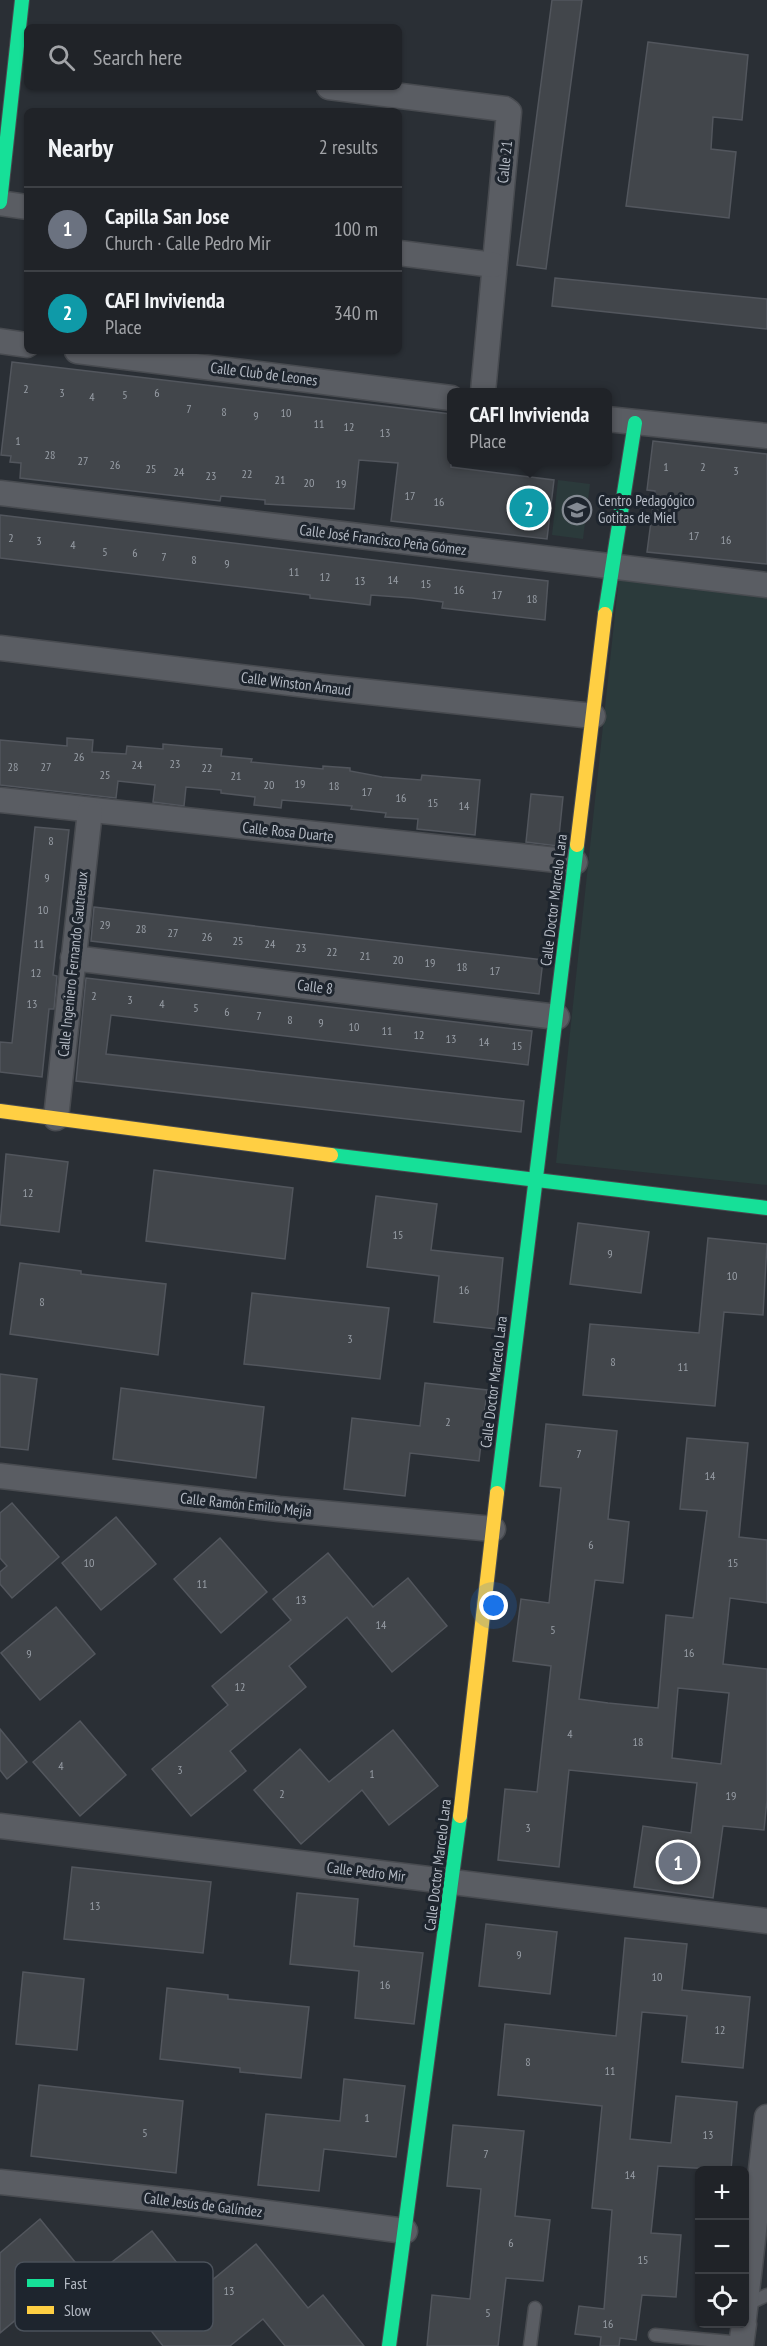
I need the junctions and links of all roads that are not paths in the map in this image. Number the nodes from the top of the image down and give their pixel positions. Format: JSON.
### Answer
{"nodes":[{"id":1,"x":22,"y":0,"type":"edge"},
{"id":2,"x":15,"y":47,"type":"edge"},
{"id":3,"x":353,"y":90,"type":"edge"},
{"id":4,"x":0,"y":203,"type":"edge"},
{"id":5,"x":24,"y":207,"type":"edge"},
{"id":6,"x":402,"y":253,"type":"edge"},
{"id":7,"x":494,"y":265,"type":"junction"},
{"id":8,"x":0,"y":341,"type":"edge"},
{"id":9,"x":24,"y":345,"type":"edge"},
{"id":10,"x":101,"y":354,"type":"edge"},
{"id":11,"x":483,"y":388,"type":"edge"},
{"id":12,"x":447,"y":397,"type":"edge"},
{"id":13,"x":612,"y":420,"type":"edge"},
{"id":14,"x":635,"y":423,"type":"junction"},
{"id":15,"x":767,"y":436,"type":"edge"},
{"id":16,"x":0,"y":493,"type":"edge"},
{"id":17,"x":611,"y":568,"type":"junction"},
{"id":18,"x":767,"y":585,"type":"edge"},
{"id":19,"x":0,"y":648,"type":"edge"},
{"id":20,"x":593,"y":716,"type":"junction"},
{"id":21,"x":0,"y":800,"type":"edge"},
{"id":22,"x":90,"y":811,"type":"junction"},
{"id":23,"x":575,"y":862,"type":"junction"},
{"id":24,"x":73,"y":958,"type":"junction"},
{"id":25,"x":556,"y":1017,"type":"junction"},
{"id":26,"x":0,"y":1111,"type":"edge"},
{"id":27,"x":56,"y":1118,"type":"junction"},
{"id":28,"x":535,"y":1181,"type":"junction"},
{"id":29,"x":767,"y":1208,"type":"edge"},
{"id":30,"x":0,"y":1476,"type":"edge"},
{"id":31,"x":493,"y":1529,"type":"junction"},
{"id":32,"x":0,"y":1826,"type":"edge"},
{"id":33,"x":452,"y":1883,"type":"junction"},
{"id":34,"x":767,"y":1922,"type":"edge"},
{"id":35,"x":767,"y":2117,"type":"edge"},
{"id":36,"x":764,"y":2175,"type":"edge"},
{"id":37,"x":0,"y":2182,"type":"edge"},
{"id":38,"x":405,"y":2231,"type":"junction"},
{"id":39,"x":749,"y":2305,"type":"edge"},
{"id":40,"x":535,"y":2308,"type":"dead end"},
{"id":41,"x":705,"y":2328,"type":"edge"},
{"id":42,"x":655,"y":2335,"type":"dead end"},
{"id":43,"x":389,"y":2346,"type":"edge"},
{"id":44,"x":530,"y":2346,"type":"edge"}],
"edges":[{"from":1,"to":2,"type":"street"},
{"from":2,"to":4,"type":"street"},
{"from":3,"to":7,"type":"street","name":"Calle 21"},
{"from":4,"to":5,"type":"street"},
{"from":6,"to":7,"type":"street"},
{"from":7,"to":11,"type":"street","name":"Calle 21"},
{"from":8,"to":9,"type":"street"},
{"from":10,"to":12,"type":"street","name":"Calle Club de Leones"},
{"from":13,"to":14,"type":"street"},
{"from":14,"to":15,"type":"street"},
{"from":14,"to":17,"type":"street","name":"Calle Doctor Marcelo Lara"},
{"from":16,"to":17,"type":"street","name":"Calle José Francisco Peña Gómez"},
{"from":17,"to":18,"type":"street","name":"Calle José Francisco Peña Gómez"},
{"from":17,"to":20,"type":"street","name":"Calle Doctor Marcelo Lara"},
{"from":19,"to":20,"type":"street","name":"Calle Winston Arnaud"},
{"from":20,"to":23,"type":"street","name":"Calle Doctor Marcelo Lara"},
{"from":21,"to":22,"type":"street","name":"Calle Rosa Duarte"},
{"from":22,"to":23,"type":"street","name":"Calle Rosa Duarte"},
{"from":22,"to":24,"type":"street","name":"Calle Ingeniero Fernando Gautreaux"},
{"from":23,"to":25,"type":"street","name":"Calle Doctor Marcelo Lara"},
{"from":24,"to":25,"type":"street","name":"Calle 8"},
{"from":24,"to":27,"type":"street","name":"Calle Ingeniero Fernando Gautreaux"},
{"from":25,"to":28,"type":"street","name":"Calle Doctor Marcelo Lara"},
{"from":26,"to":27,"type":"street"},
{"from":27,"to":28,"type":"street"},
{"from":28,"to":29,"type":"street"},
{"from":28,"to":31,"type":"street","name":"Calle Doctor Marcelo Lara"},
{"from":30,"to":31,"type":"street","name":"Calle Ramón Emilio Mejía"},
{"from":31,"to":33,"type":"street","name":"Calle Doctor Marcelo Lara"},
{"from":32,"to":33,"type":"street","name":"Calle Pedro Mir"},
{"from":33,"to":34,"type":"street","name":"Calle Pedro Mir"},
{"from":33,"to":38,"type":"street","name":"Calle Doctor Marcelo Lara"},
{"from":35,"to":36,"type":"street"},
{"from":36,"to":39,"type":"street"},
{"from":37,"to":38,"type":"street","name":"Calle Jesús de Galíndez"},
{"from":38,"to":43,"type":"street","name":"Calle Doctor Marcelo Lara"},
{"from":40,"to":44,"type":"lane"},
{"from":41,"to":42,"type":"lane"}]}
